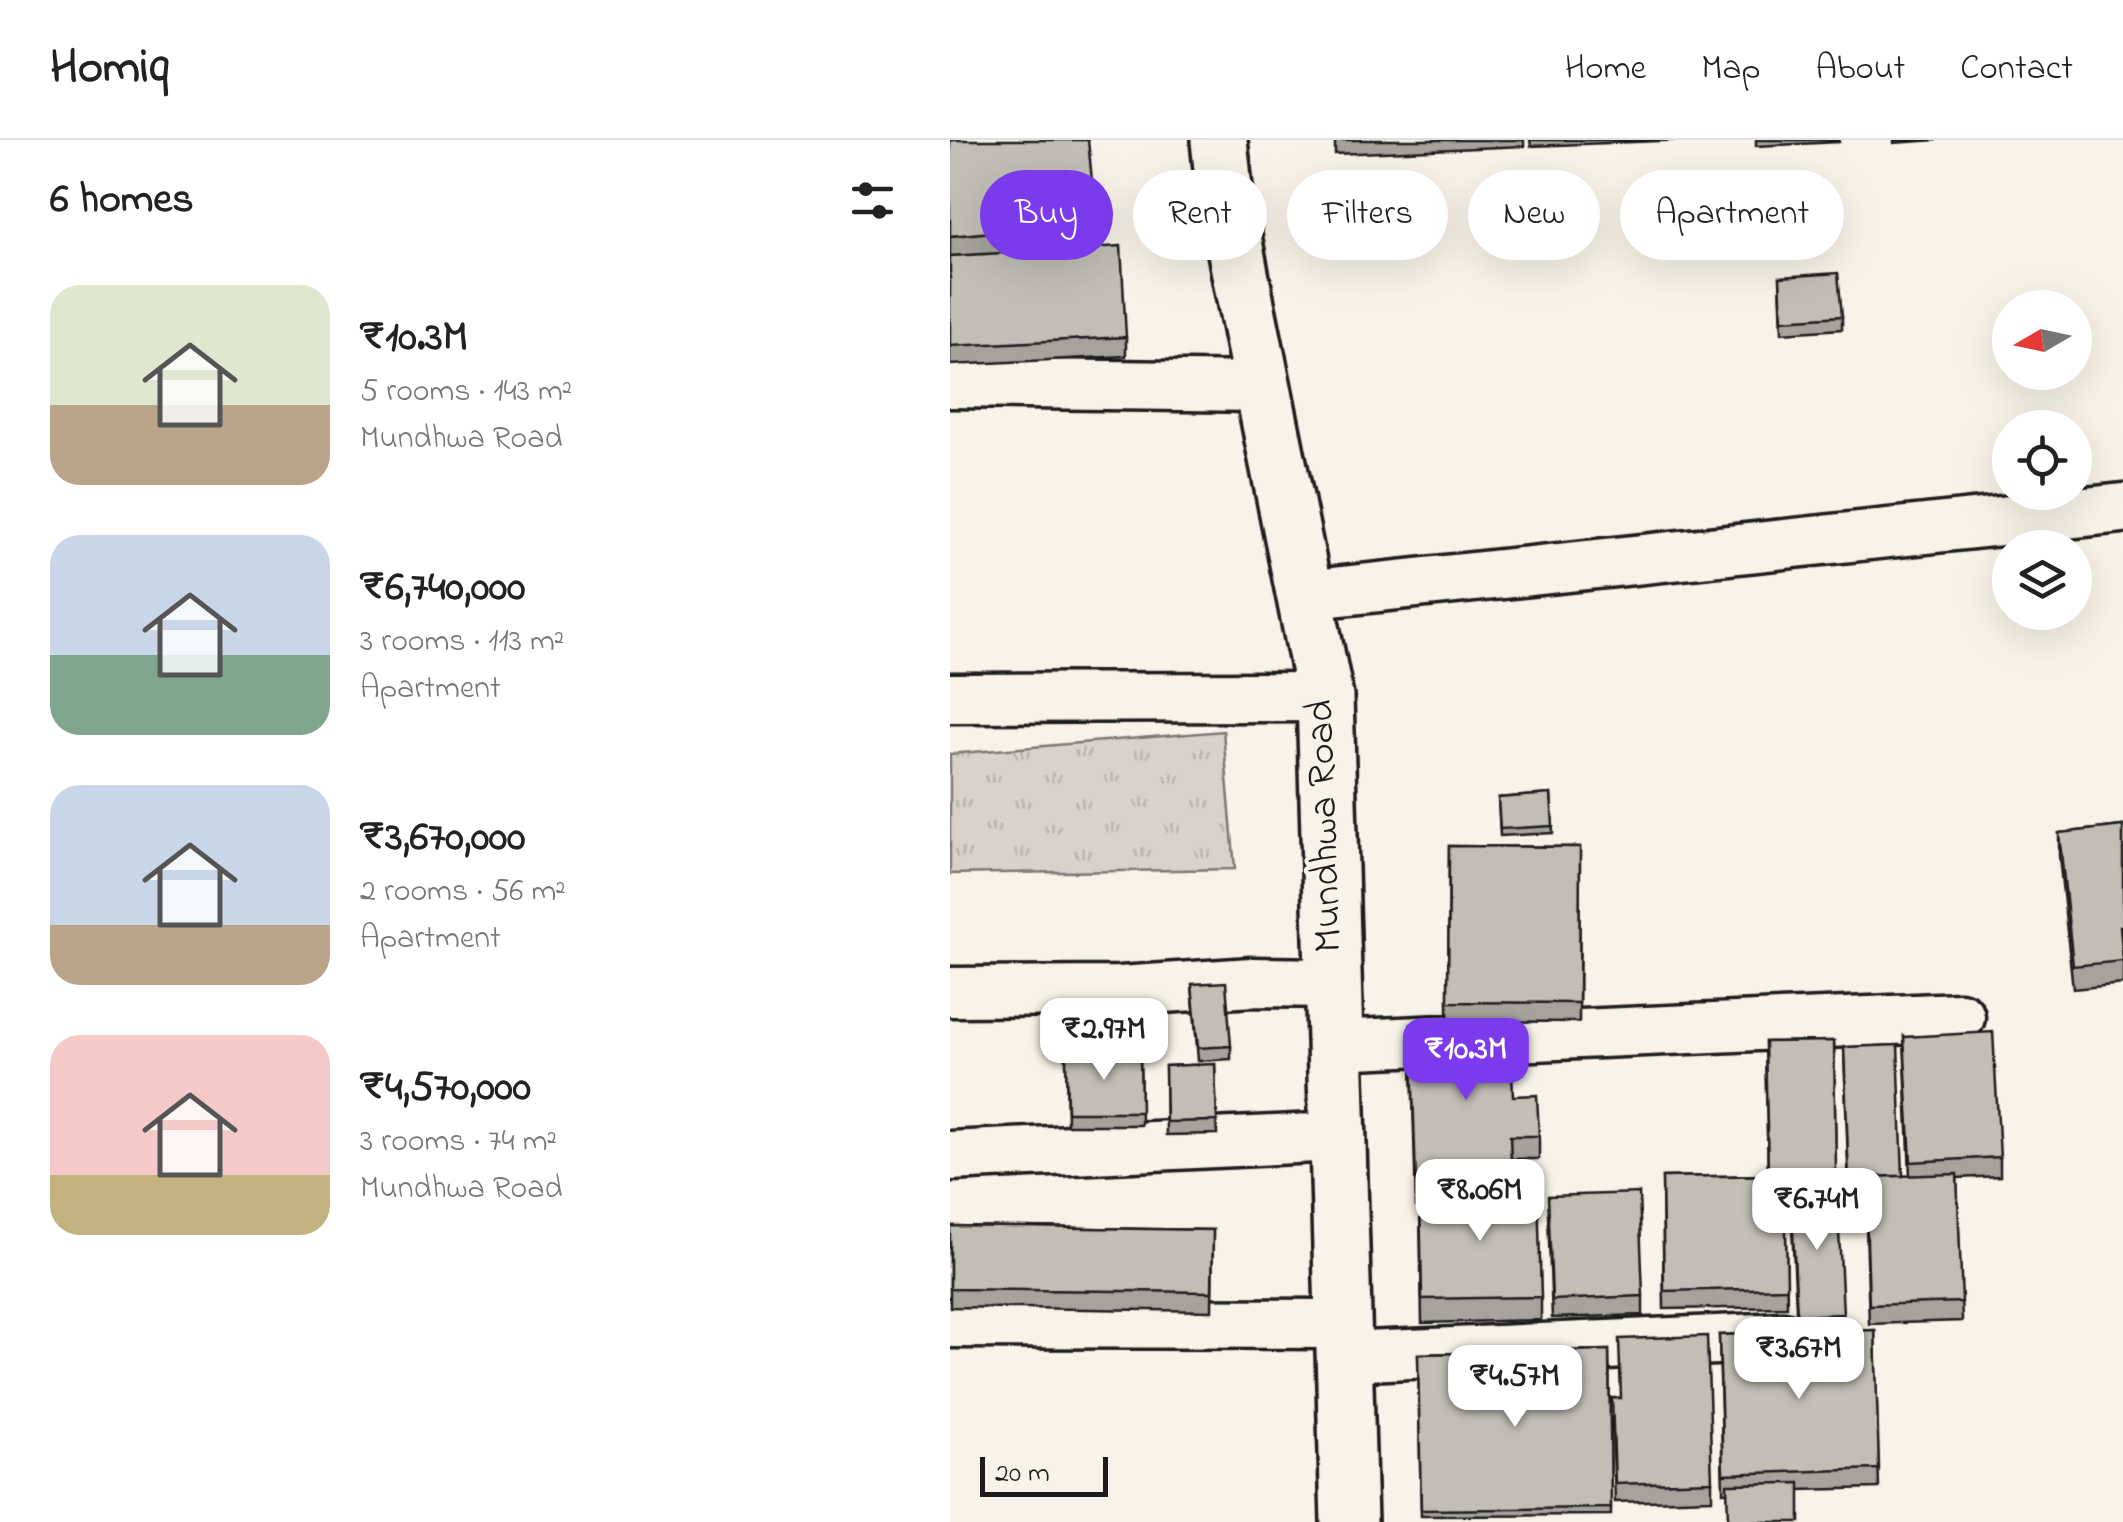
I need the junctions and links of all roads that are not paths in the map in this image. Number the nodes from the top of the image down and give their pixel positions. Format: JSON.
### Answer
{"nodes":[{"id":1,"x":1219,"y":140,"type":"edge"},
{"id":2,"x":950,"y":383,"type":"edge"},
{"id":3,"x":1262,"y":388,"type":"junction"},
{"id":4,"x":2123,"y":508,"type":"edge"},
{"id":5,"x":1304,"y":596,"type":"junction"},
{"id":6,"x":1325,"y":697,"type":"junction"},
{"id":7,"x":950,"y":698,"type":"edge"},
{"id":8,"x":1331,"y":983,"type":"junction"},
{"id":9,"x":950,"y":992,"type":"edge"},
{"id":10,"x":1960,"y":1017,"type":"dead end"},
{"id":11,"x":1333,"y":1045,"type":"junction"},
{"id":12,"x":1336,"y":1136,"type":"junction"},
{"id":13,"x":950,"y":1156,"type":"edge"},
{"id":14,"x":950,"y":1323,"type":"edge"},
{"id":15,"x":1832,"y":1334,"type":"edge"},
{"id":16,"x":1343,"y":1340,"type":"junction"},
{"id":17,"x":1348,"y":1522,"type":"edge"}],
"edges":[{"from":1,"to":3,"type":"main road","name":"Mundhwa Road"},
{"from":2,"to":3,"type":"street"},
{"from":3,"to":5,"type":"main road","name":"Mundhwa Road"},
{"from":4,"to":5,"type":"street"},
{"from":5,"to":6,"type":"main road","name":"Mundhwa Road"},
{"from":6,"to":7,"type":"street"},
{"from":6,"to":8,"type":"main road","name":"Mundhwa Road"},
{"from":8,"to":9,"type":"street"},
{"from":8,"to":11,"type":"main road","name":"Mundhwa Road"},
{"from":10,"to":11,"type":"street"},
{"from":11,"to":12,"type":"main road","name":"Mundhwa Road"},
{"from":12,"to":13,"type":"street"},
{"from":12,"to":16,"type":"main road","name":"Mundhwa Road"},
{"from":14,"to":16,"type":"street"},
{"from":15,"to":16,"type":"street"},
{"from":16,"to":17,"type":"main road","name":"Mundhwa Road"}]}
